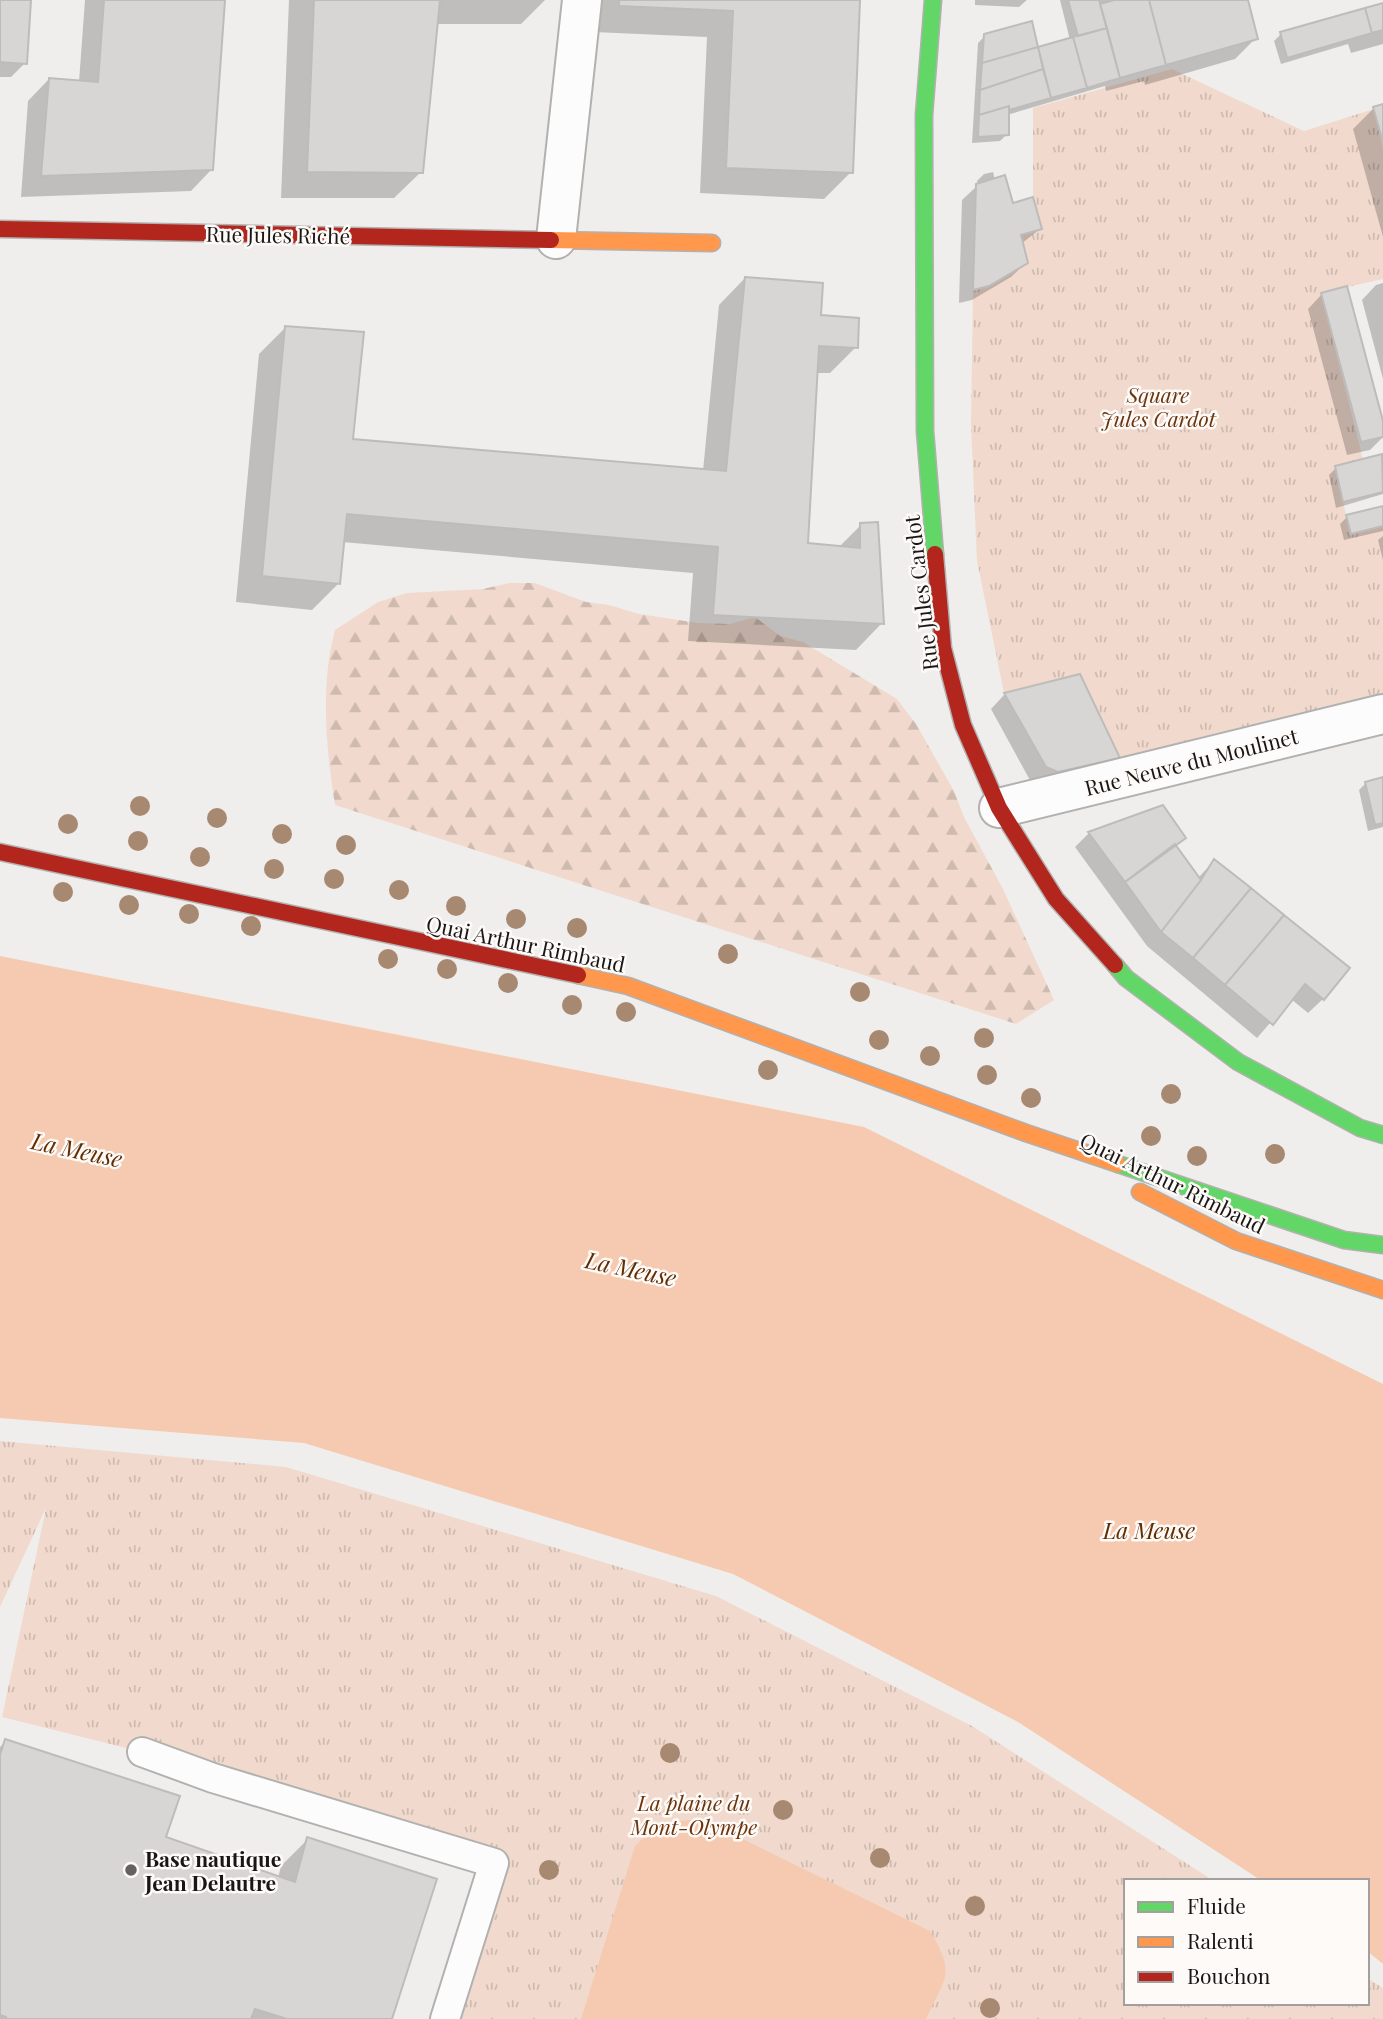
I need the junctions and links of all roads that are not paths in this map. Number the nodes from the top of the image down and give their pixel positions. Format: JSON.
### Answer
{"nodes":[{"id":1,"x":582,"y":0,"type":"edge"},
{"id":2,"x":933,"y":0,"type":"edge"},
{"id":3,"x":0,"y":229,"type":"edge"},
{"id":4,"x":556,"y":239,"type":"junction"},
{"id":5,"x":712,"y":243,"type":"dead end"},
{"id":6,"x":1383,"y":714,"type":"edge"},
{"id":7,"x":999,"y":808,"type":"junction"},
{"id":8,"x":0,"y":852,"type":"edge"},
{"id":9,"x":1360,"y":1128,"type":"junction"},
{"id":10,"x":1026,"y":1133,"type":"junction"},
{"id":11,"x":1383,"y":1135,"type":"edge"},
{"id":12,"x":1383,"y":1149,"type":"edge"},
{"id":13,"x":1383,"y":1245,"type":"edge"},
{"id":14,"x":1383,"y":1290,"type":"edge"},
{"id":15,"x":142,"y":1752,"type":"dead end"},
{"id":16,"x":445,"y":2019,"type":"edge"}],
"edges":[{"from":1,"to":4,"type":"street"},
{"from":2,"to":7,"type":"main road","name":"Rue Jules Cardot"},
{"from":3,"to":4,"type":"main road","name":"Rue Jules Riché"},
{"from":4,"to":5,"type":"main road","name":"Rue Jules Riché"},
{"from":6,"to":7,"type":"street","name":"Rue Neuve du Moulinet"},
{"from":7,"to":9,"type":"main road","name":"Rue Jules Cardot"},
{"from":8,"to":10,"type":"main road","name":"Quai Arthur Rimbaud"},
{"from":9,"to":11,"type":"main road","name":"Rue Jules Cardot"},
{"from":9,"to":12,"type":"main road","name":"Rue Jules Cardot"},
{"from":10,"to":13,"type":"main road","name":"Quai Arthur Rimbaud"},
{"from":10,"to":14,"type":"main road","name":"Quai Arthur Rimbaud"},
{"from":15,"to":16,"type":"lane"}]}
